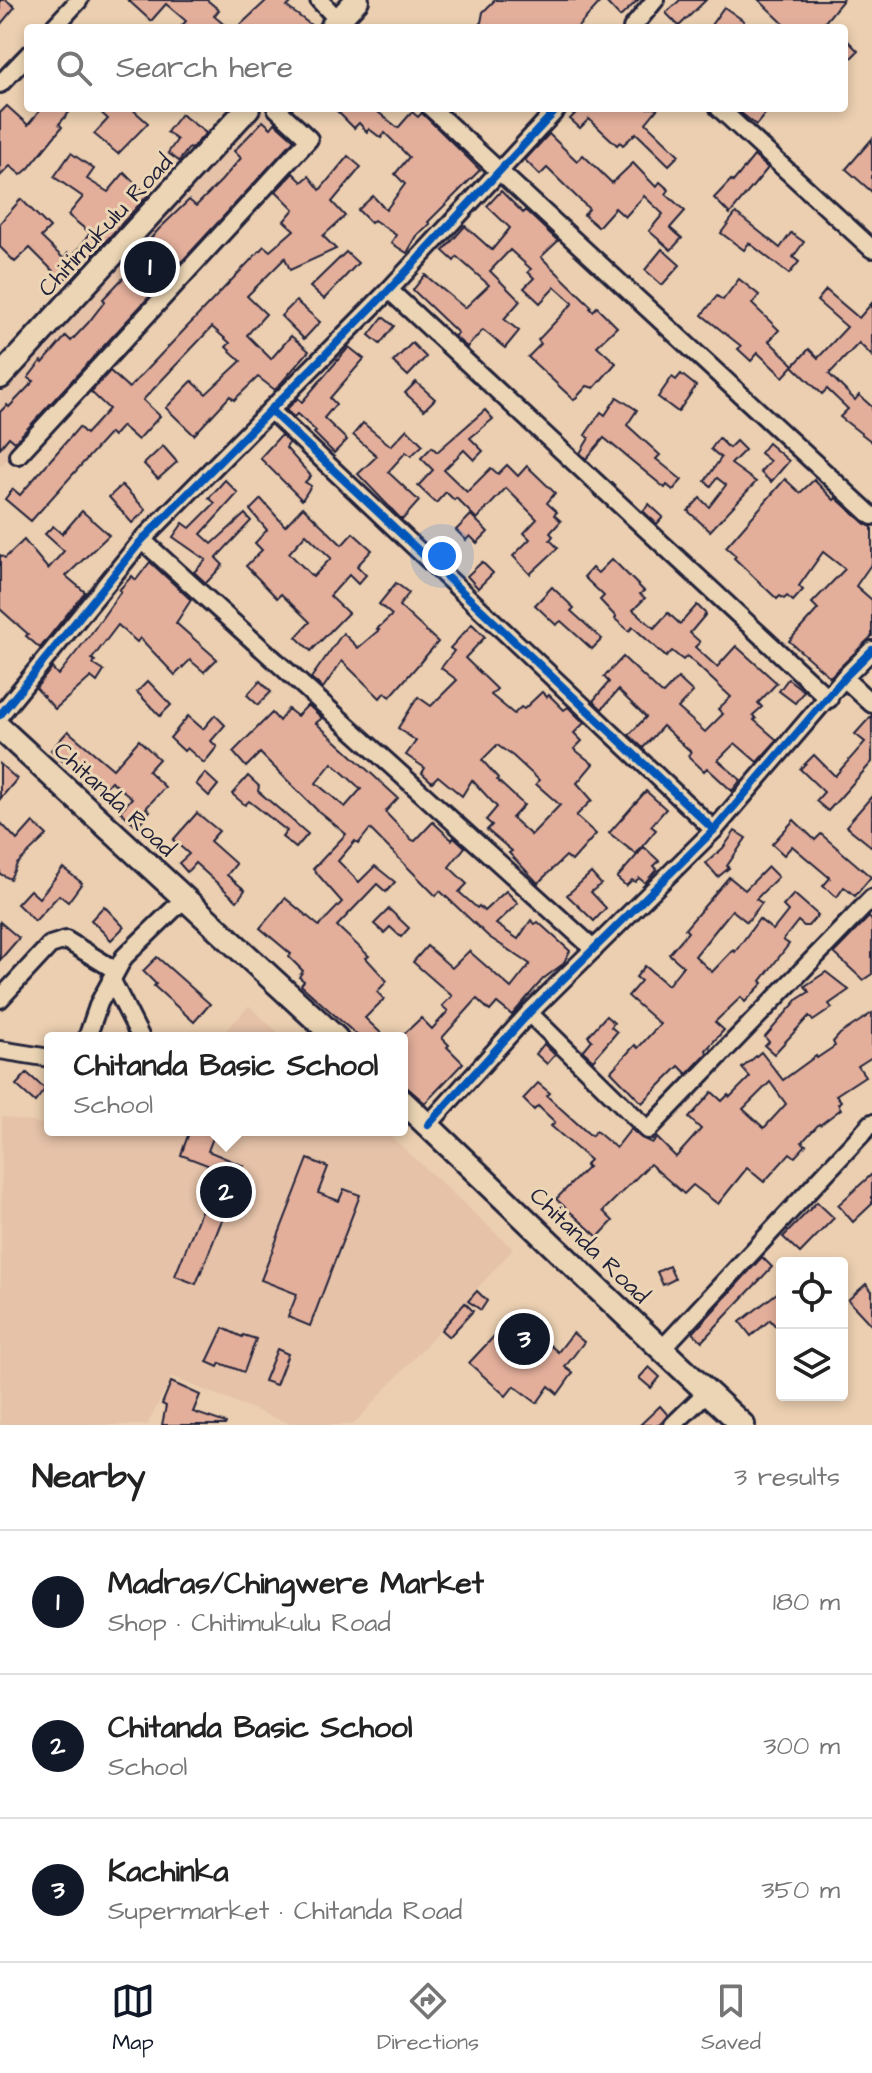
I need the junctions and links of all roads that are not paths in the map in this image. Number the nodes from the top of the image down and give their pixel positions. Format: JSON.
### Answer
{"nodes":[{"id":1,"x":79,"y":0,"type":"edge"},
{"id":2,"x":319,"y":0,"type":"edge"},
{"id":3,"x":357,"y":0,"type":"edge"},
{"id":4,"x":655,"y":0,"type":"edge"},
{"id":5,"x":57,"y":24,"type":"edge"},
{"id":6,"x":337,"y":24,"type":"edge"},
{"id":7,"x":339,"y":24,"type":"edge"},
{"id":8,"x":636,"y":24,"type":"edge"},
{"id":9,"x":24,"y":59,"type":"edge"},
{"id":10,"x":0,"y":84,"type":"edge"},
{"id":11,"x":244,"y":112,"type":"edge"},
{"id":12,"x":280,"y":112,"type":"edge"},
{"id":13,"x":435,"y":112,"type":"edge"},
{"id":14,"x":554,"y":112,"type":"edge"},
{"id":15,"x":723,"y":112,"type":"edge"},
{"id":16,"x":498,"y":170,"type":"junction"},
{"id":17,"x":872,"y":249,"type":"edge"},
{"id":18,"x":389,"y":290,"type":"junction"},
{"id":19,"x":0,"y":377,"type":"edge"},
{"id":20,"x":270,"y":410,"type":"junction"},
{"id":21,"x":18,"y":455,"type":"dead end"},
{"id":22,"x":872,"y":516,"type":"edge"},
{"id":23,"x":142,"y":540,"type":"junction"},
{"id":24,"x":872,"y":650,"type":"edge"},
{"id":25,"x":844,"y":678,"type":"junction"},
{"id":26,"x":829,"y":699,"type":"junction"},
{"id":27,"x":872,"y":704,"type":"edge"},
{"id":28,"x":0,"y":715,"type":"edge"},
{"id":29,"x":0,"y":728,"type":"edge"},
{"id":30,"x":714,"y":830,"type":"junction"},
{"id":31,"x":185,"y":898,"type":"junction"},
{"id":32,"x":872,"y":898,"type":"edge"},
{"id":33,"x":594,"y":949,"type":"junction"},
{"id":34,"x":113,"y":975,"type":"junction"},
{"id":35,"x":0,"y":999,"type":"edge"},
{"id":36,"x":529,"y":1013,"type":"junction"},
{"id":37,"x":89,"y":1032,"type":"edge"},
{"id":38,"x":138,"y":1032,"type":"edge"},
{"id":39,"x":330,"y":1032,"type":"edge"},
{"id":40,"x":0,"y":1050,"type":"edge"},
{"id":41,"x":44,"y":1057,"type":"edge"},
{"id":42,"x":408,"y":1107,"type":"edge"},
{"id":43,"x":872,"y":1123,"type":"edge"},
{"id":44,"x":428,"y":1125,"type":"junction"},
{"id":45,"x":661,"y":1350,"type":"junction"},
{"id":46,"x":707,"y":1392,"type":"junction"},
{"id":47,"x":673,"y":1425,"type":"edge"},
{"id":48,"x":743,"y":1425,"type":"edge"}],
"edges":[{"from":1,"to":5,"type":"street"},
{"from":2,"to":6,"type":"street"},
{"from":3,"to":7,"type":"street"},
{"from":4,"to":8,"type":"street"},
{"from":9,"to":10,"type":"street"},
{"from":11,"to":19,"type":"street","name":"Chitimukulu Road"},
{"from":12,"to":21,"type":"street"},
{"from":13,"to":16,"type":"street"},
{"from":14,"to":16,"type":"street"},
{"from":15,"to":17,"type":"street"},
{"from":16,"to":18,"type":"street"},
{"from":16,"to":22,"type":"street"},
{"from":18,"to":20,"type":"street"},
{"from":18,"to":26,"type":"street"},
{"from":20,"to":23,"type":"street"},
{"from":20,"to":30,"type":"street"},
{"from":23,"to":28,"type":"street"},
{"from":23,"to":33,"type":"street"},
{"from":24,"to":25,"type":"street"},
{"from":25,"to":26,"type":"street"},
{"from":25,"to":27,"type":"street"},
{"from":26,"to":30,"type":"street"},
{"from":29,"to":31,"type":"street","name":"Chitanda Road"},
{"from":30,"to":33,"type":"street"},
{"from":31,"to":34,"type":"street"},
{"from":31,"to":39,"type":"street","name":"Chitanda Road"},
{"from":32,"to":36,"type":"street"},
{"from":33,"to":36,"type":"street"},
{"from":34,"to":35,"type":"street"},
{"from":34,"to":37,"type":"street"},
{"from":34,"to":38,"type":"street"},
{"from":36,"to":44,"type":"street"},
{"from":40,"to":41,"type":"street"},
{"from":42,"to":44,"type":"street","name":"Chitanda Road"},
{"from":43,"to":45,"type":"street"},
{"from":44,"to":45,"type":"street","name":"Chitanda Road"},
{"from":45,"to":46,"type":"street","name":"Chitanda Road"},
{"from":46,"to":47,"type":"street"},
{"from":46,"to":48,"type":"street","name":"Chitanda Road"}]}
